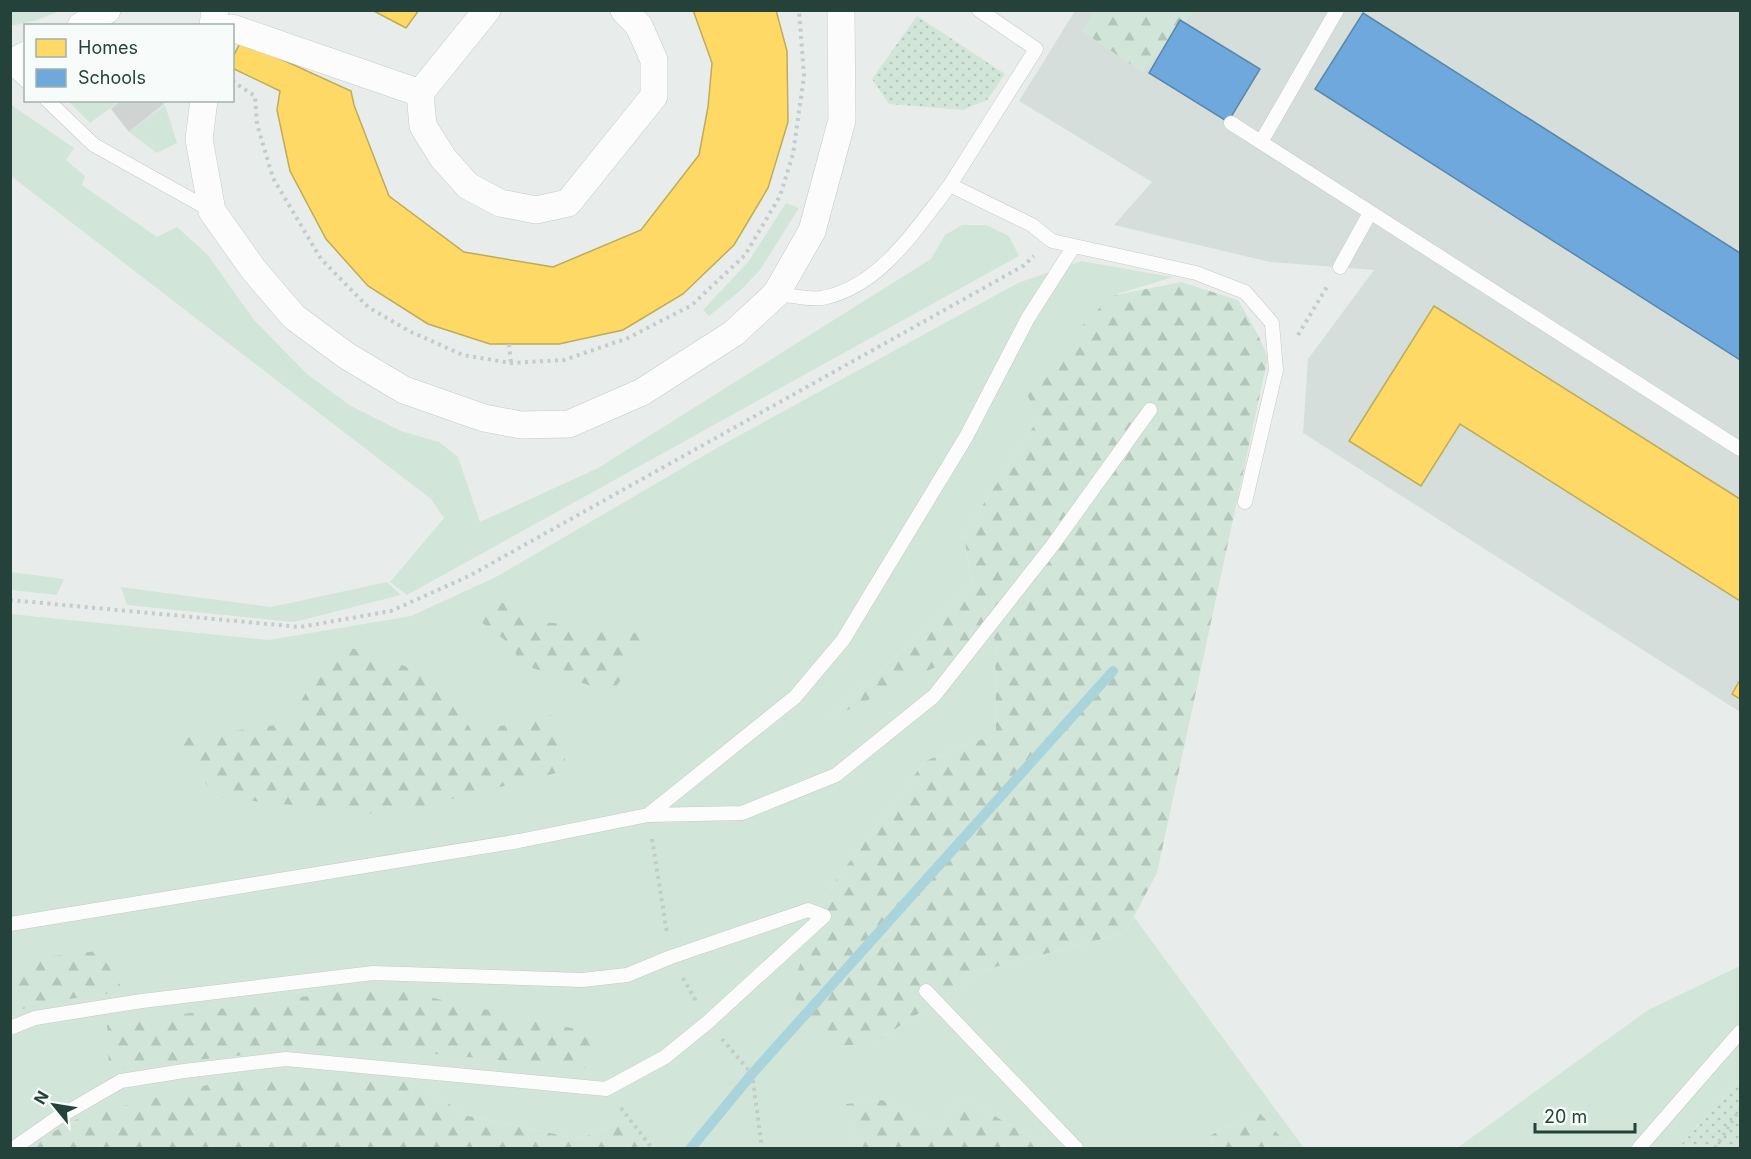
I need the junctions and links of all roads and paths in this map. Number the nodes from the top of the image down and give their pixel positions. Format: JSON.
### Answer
{"nodes":[{"id":1,"x":107,"y":10,"type":"edge"},
{"id":2,"x":487,"y":10,"type":"edge"},
{"id":3,"x":624,"y":10,"type":"edge"},
{"id":4,"x":841,"y":10,"type":"edge"},
{"id":5,"x":979,"y":10,"type":"edge"},
{"id":6,"x":1337,"y":10,"type":"edge"},
{"id":7,"x":84,"y":24,"type":"edge"},
{"id":8,"x":234,"y":27,"type":"edge"},
{"id":9,"x":24,"y":56,"type":"edge"},
{"id":10,"x":10,"y":65,"type":"edge"},
{"id":11,"x":24,"y":79,"type":"edge"},
{"id":12,"x":420,"y":93,"type":"junction"},
{"id":13,"x":49,"y":102,"type":"edge"},
{"id":14,"x":204,"y":102,"type":"edge"},
{"id":15,"x":1231,"y":123,"type":"dead end"},
{"id":16,"x":1261,"y":142,"type":"junction"},
{"id":17,"x":950,"y":185,"type":"junction"},
{"id":18,"x":212,"y":211,"type":"junction"},
{"id":19,"x":1370,"y":213,"type":"junction"},
{"id":20,"x":1052,"y":241,"type":"junction"},
{"id":21,"x":1074,"y":246,"type":"junction"},
{"id":22,"x":1340,"y":267,"type":"joint"},
{"id":23,"x":776,"y":294,"type":"junction"},
{"id":24,"x":509,"y":344,"type":"dead end"},
{"id":25,"x":511,"y":363,"type":"dead end"},
{"id":26,"x":1276,"y":370,"type":"junction"},
{"id":27,"x":1150,"y":410,"type":"dead end"},
{"id":28,"x":1740,"y":449,"type":"edge"},
{"id":29,"x":1245,"y":502,"type":"dead end"},
{"id":30,"x":10,"y":600,"type":"edge"},
{"id":31,"x":648,"y":815,"type":"junction"},
{"id":32,"x":10,"y":924,"type":"edge"},
{"id":33,"x":671,"y":957,"type":"junction"},
{"id":34,"x":926,"y":991,"type":"dead end"},
{"id":35,"x":708,"y":1022,"type":"junction"},
{"id":36,"x":10,"y":1028,"type":"edge"},
{"id":37,"x":1740,"y":1032,"type":"edge"},
{"id":38,"x":606,"y":1089,"type":"junction"},
{"id":39,"x":1740,"y":1109,"type":"edge"},
{"id":40,"x":14,"y":1149,"type":"edge"},
{"id":41,"x":652,"y":1149,"type":"edge"},
{"id":42,"x":762,"y":1149,"type":"edge"},
{"id":43,"x":1076,"y":1149,"type":"edge"},
{"id":44,"x":1639,"y":1149,"type":"edge"},
{"id":45,"x":1715,"y":1149,"type":"edge"}],
"edges":[{"from":1,"to":7,"type":"street"},
{"from":2,"to":12,"type":"street"},
{"from":3,"to":12,"type":"street"},
{"from":4,"to":23,"type":"street"},
{"from":5,"to":17,"type":"lane"},
{"from":6,"to":16,"type":"lane"},
{"from":8,"to":12,"type":"street"},
{"from":9,"to":10,"type":"street"},
{"from":10,"to":11,"type":"lane"},
{"from":13,"to":18,"type":"lane"},
{"from":14,"to":18,"type":"street"},
{"from":15,"to":16,"type":"lane"},
{"from":16,"to":19,"type":"lane"},
{"from":17,"to":20,"type":"lane"},
{"from":17,"to":23,"type":"lane"},
{"from":18,"to":23,"type":"street"},
{"from":19,"to":22,"type":"lane"},
{"from":19,"to":28,"type":"lane"},
{"from":20,"to":21,"type":"lane"},
{"from":20,"to":30,"type":"path"},
{"from":21,"to":26,"type":"lane"},
{"from":21,"to":31,"type":"lane"},
{"from":22,"to":26,"type":"path"},
{"from":24,"to":25,"type":"path"},
{"from":26,"to":29,"type":"lane"},
{"from":27,"to":31,"type":"lane"},
{"from":31,"to":32,"type":"lane"},
{"from":31,"to":33,"type":"path"},
{"from":33,"to":35,"type":"path"},
{"from":33,"to":35,"type":"lane"},
{"from":33,"to":36,"type":"lane"},
{"from":34,"to":43,"type":"lane"},
{"from":35,"to":38,"type":"lane"},
{"from":35,"to":42,"type":"path"},
{"from":37,"to":44,"type":"lane"},
{"from":38,"to":40,"type":"lane"},
{"from":38,"to":41,"type":"path"},
{"from":39,"to":45,"type":"path"}]}
